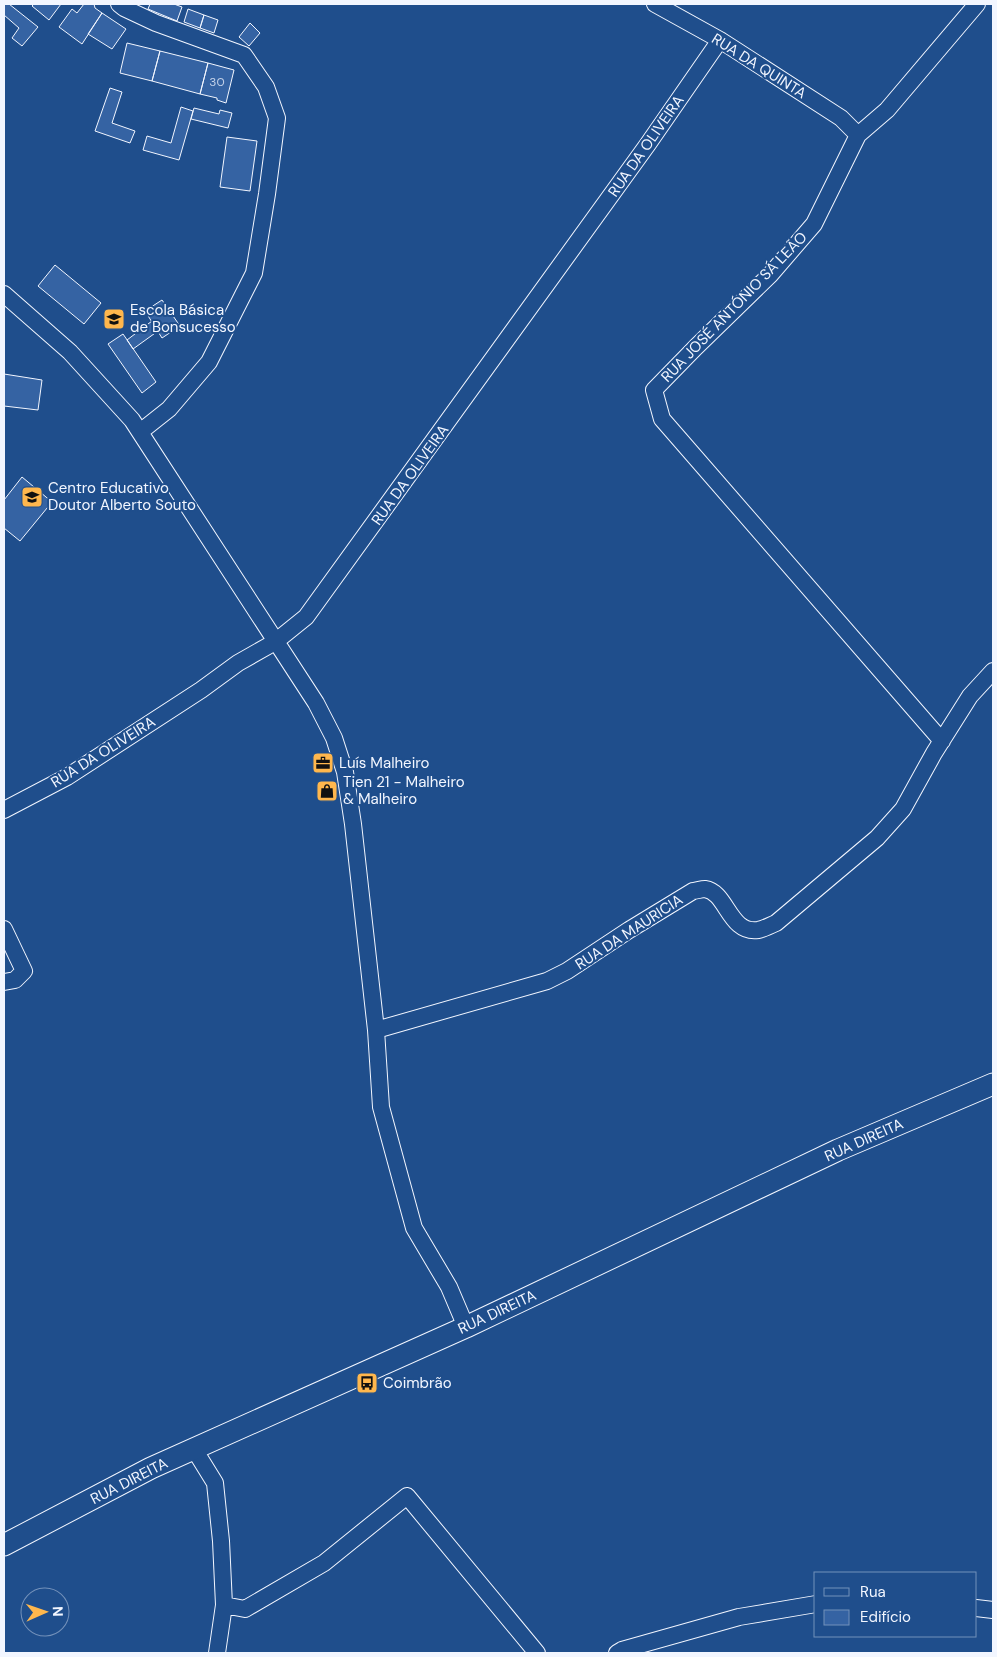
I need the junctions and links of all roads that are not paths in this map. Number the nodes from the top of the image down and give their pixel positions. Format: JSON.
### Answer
{"nodes":[{"id":1,"x":119,"y":4,"type":"edge"},
{"id":2,"x":655,"y":4,"type":"edge"},
{"id":3,"x":977,"y":4,"type":"edge"},
{"id":4,"x":720,"y":40,"type":"junction"},
{"id":5,"x":858,"y":135,"type":"junction"},
{"id":6,"x":4,"y":294,"type":"edge"},
{"id":7,"x":140,"y":432,"type":"junction"},
{"id":8,"x":275,"y":642,"type":"junction"},
{"id":9,"x":993,"y":671,"type":"edge"},
{"id":10,"x":942,"y":741,"type":"junction"},
{"id":11,"x":4,"y":810,"type":"edge"},
{"id":12,"x":4,"y":929,"type":"edge"},
{"id":13,"x":4,"y":982,"type":"edge"},
{"id":14,"x":376,"y":1030,"type":"junction"},
{"id":15,"x":993,"y":1084,"type":"edge"},
{"id":16,"x":466,"y":1327,"type":"junction"},
{"id":17,"x":194,"y":1449,"type":"junction"},
{"id":18,"x":4,"y":1545,"type":"edge"},
{"id":19,"x":814,"y":1604,"type":"edge"},
{"id":20,"x":224,"y":1605,"type":"junction"},
{"id":21,"x":977,"y":1608,"type":"edge"},
{"id":22,"x":993,"y":1610,"type":"edge"},
{"id":23,"x":217,"y":1653,"type":"edge"},
{"id":24,"x":537,"y":1653,"type":"edge"},
{"id":25,"x":617,"y":1653,"type":"edge"}],
"edges":[{"from":1,"to":7,"type":"street"},
{"from":2,"to":4,"type":"street","name":"RUA DA QUINTA"},
{"from":3,"to":5,"type":"street","name":"RUA JOSÉ ANTÓNIO SÁ LEÃO"},
{"from":4,"to":5,"type":"street","name":"RUA DA QUINTA"},
{"from":4,"to":8,"type":"street","name":"RUA DA OLIVEIRA"},
{"from":5,"to":10,"type":"street","name":"RUA JOSÉ ANTÓNIO SÁ LEÃO"},
{"from":6,"to":7,"type":"street"},
{"from":7,"to":8,"type":"street"},
{"from":8,"to":11,"type":"street","name":"RUA DA OLIVEIRA"},
{"from":8,"to":14,"type":"street"},
{"from":9,"to":10,"type":"street","name":"RUA DA MAURICIA"},
{"from":10,"to":14,"type":"street","name":"RUA DA MAURICIA"},
{"from":12,"to":13,"type":"street"},
{"from":14,"to":16,"type":"street"},
{"from":15,"to":16,"type":"main road","name":"RUA DIREITA"},
{"from":16,"to":17,"type":"main road","name":"RUA DIREITA"},
{"from":17,"to":18,"type":"main road","name":"RUA DIREITA"},
{"from":17,"to":20,"type":"street"},
{"from":19,"to":25,"type":"street"},
{"from":20,"to":23,"type":"street"},
{"from":20,"to":24,"type":"street"},
{"from":21,"to":22,"type":"street"}]}
